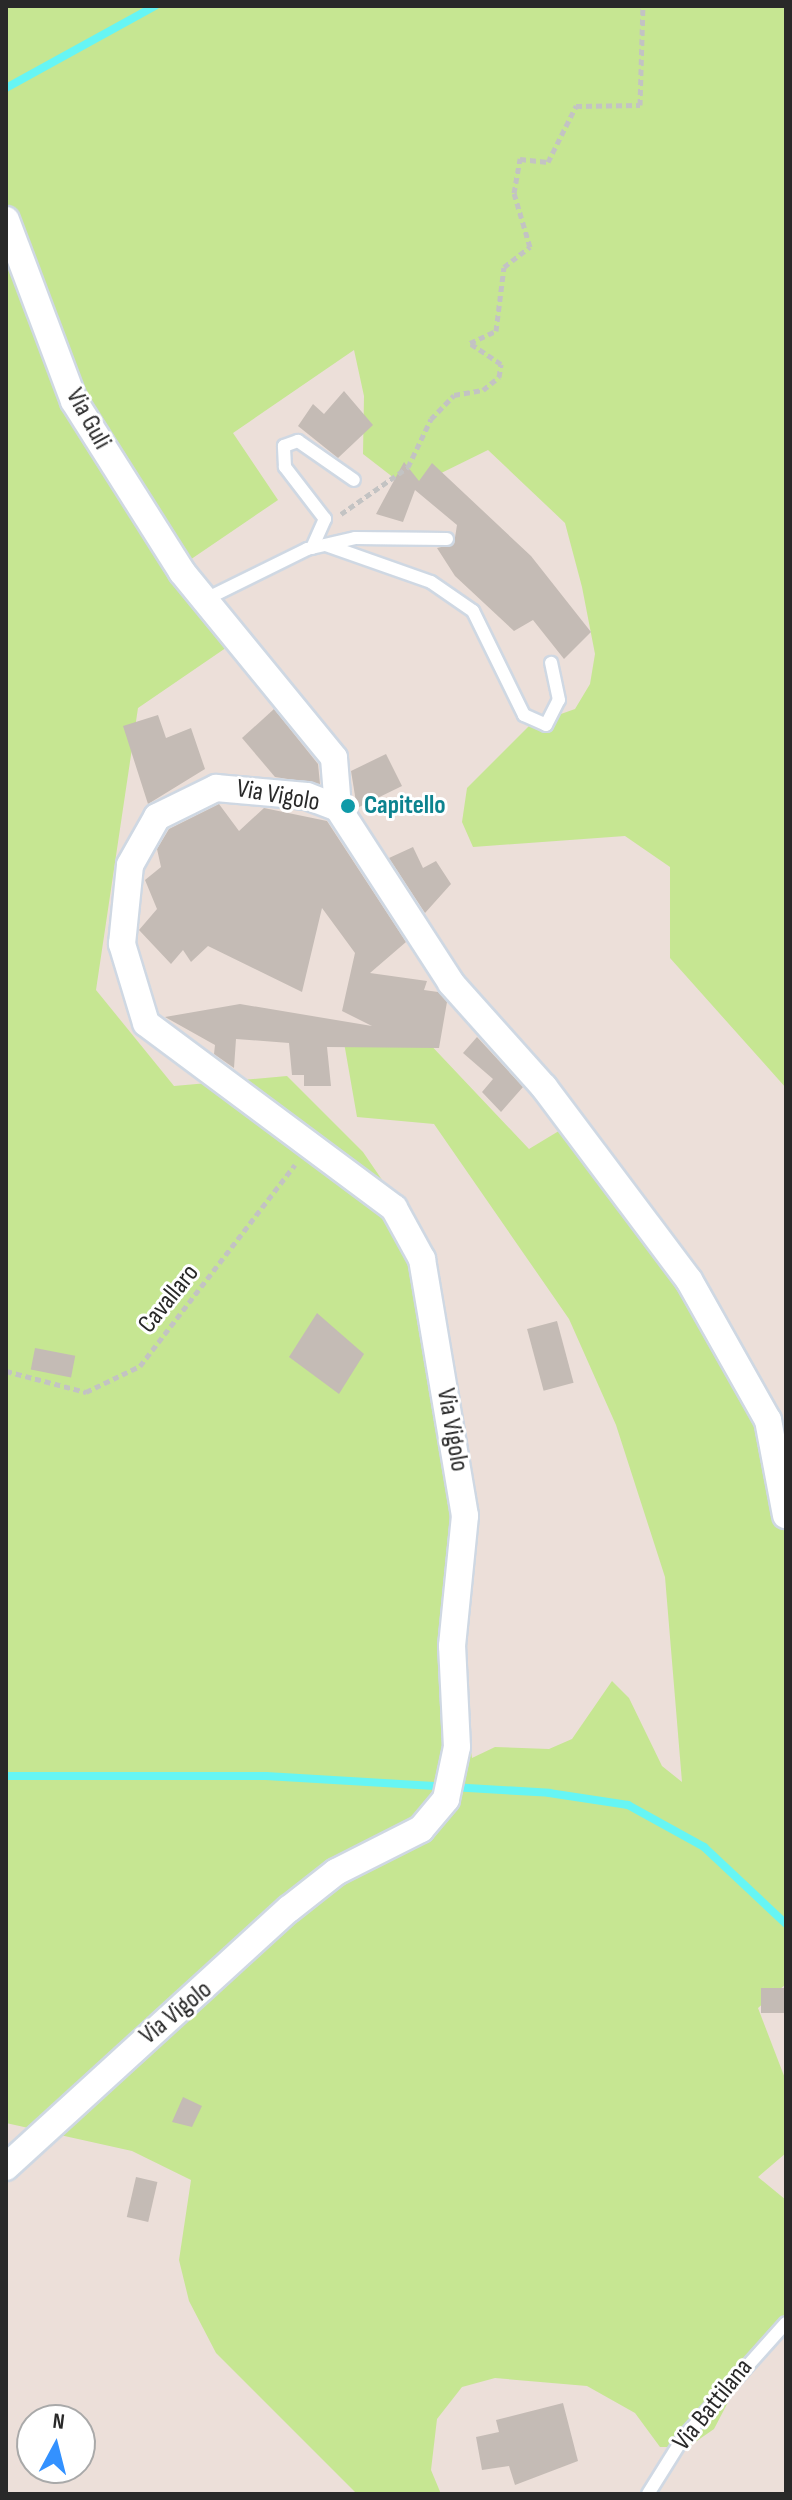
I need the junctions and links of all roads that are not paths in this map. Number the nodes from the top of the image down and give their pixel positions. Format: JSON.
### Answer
{"nodes":[{"id":1,"x":6,"y":220,"type":"edge"},
{"id":2,"x":354,"y":480,"type":"dead end"},
{"id":3,"x":447,"y":539,"type":"dead end"},
{"id":4,"x":326,"y":545,"type":"junction"},
{"id":5,"x":312,"y":548,"type":"junction"},
{"id":6,"x":204,"y":600,"type":"junction"},
{"id":7,"x":551,"y":663,"type":"dead end"},
{"id":8,"x":338,"y":808,"type":"junction"},
{"id":9,"x":786,"y":1515,"type":"edge"},
{"id":10,"x":6,"y":2167,"type":"edge"},
{"id":11,"x":786,"y":2323,"type":"edge"},
{"id":12,"x":648,"y":2494,"type":"edge"}],
"edges":[{"from":1,"to":6,"type":"street","name":"Via Guli"},
{"from":2,"to":5,"type":"lane"},
{"from":3,"to":4,"type":"lane"},
{"from":4,"to":5,"type":"lane"},
{"from":4,"to":7,"type":"lane"},
{"from":5,"to":6,"type":"lane"},
{"from":6,"to":8,"type":"street","name":"Via Vigolo"},
{"from":8,"to":9,"type":"street","name":"Via Vigolo"},
{"from":8,"to":10,"type":"street","name":"Via Vigolo"},
{"from":11,"to":12,"type":"lane","name":"Via Battilana"}]}
